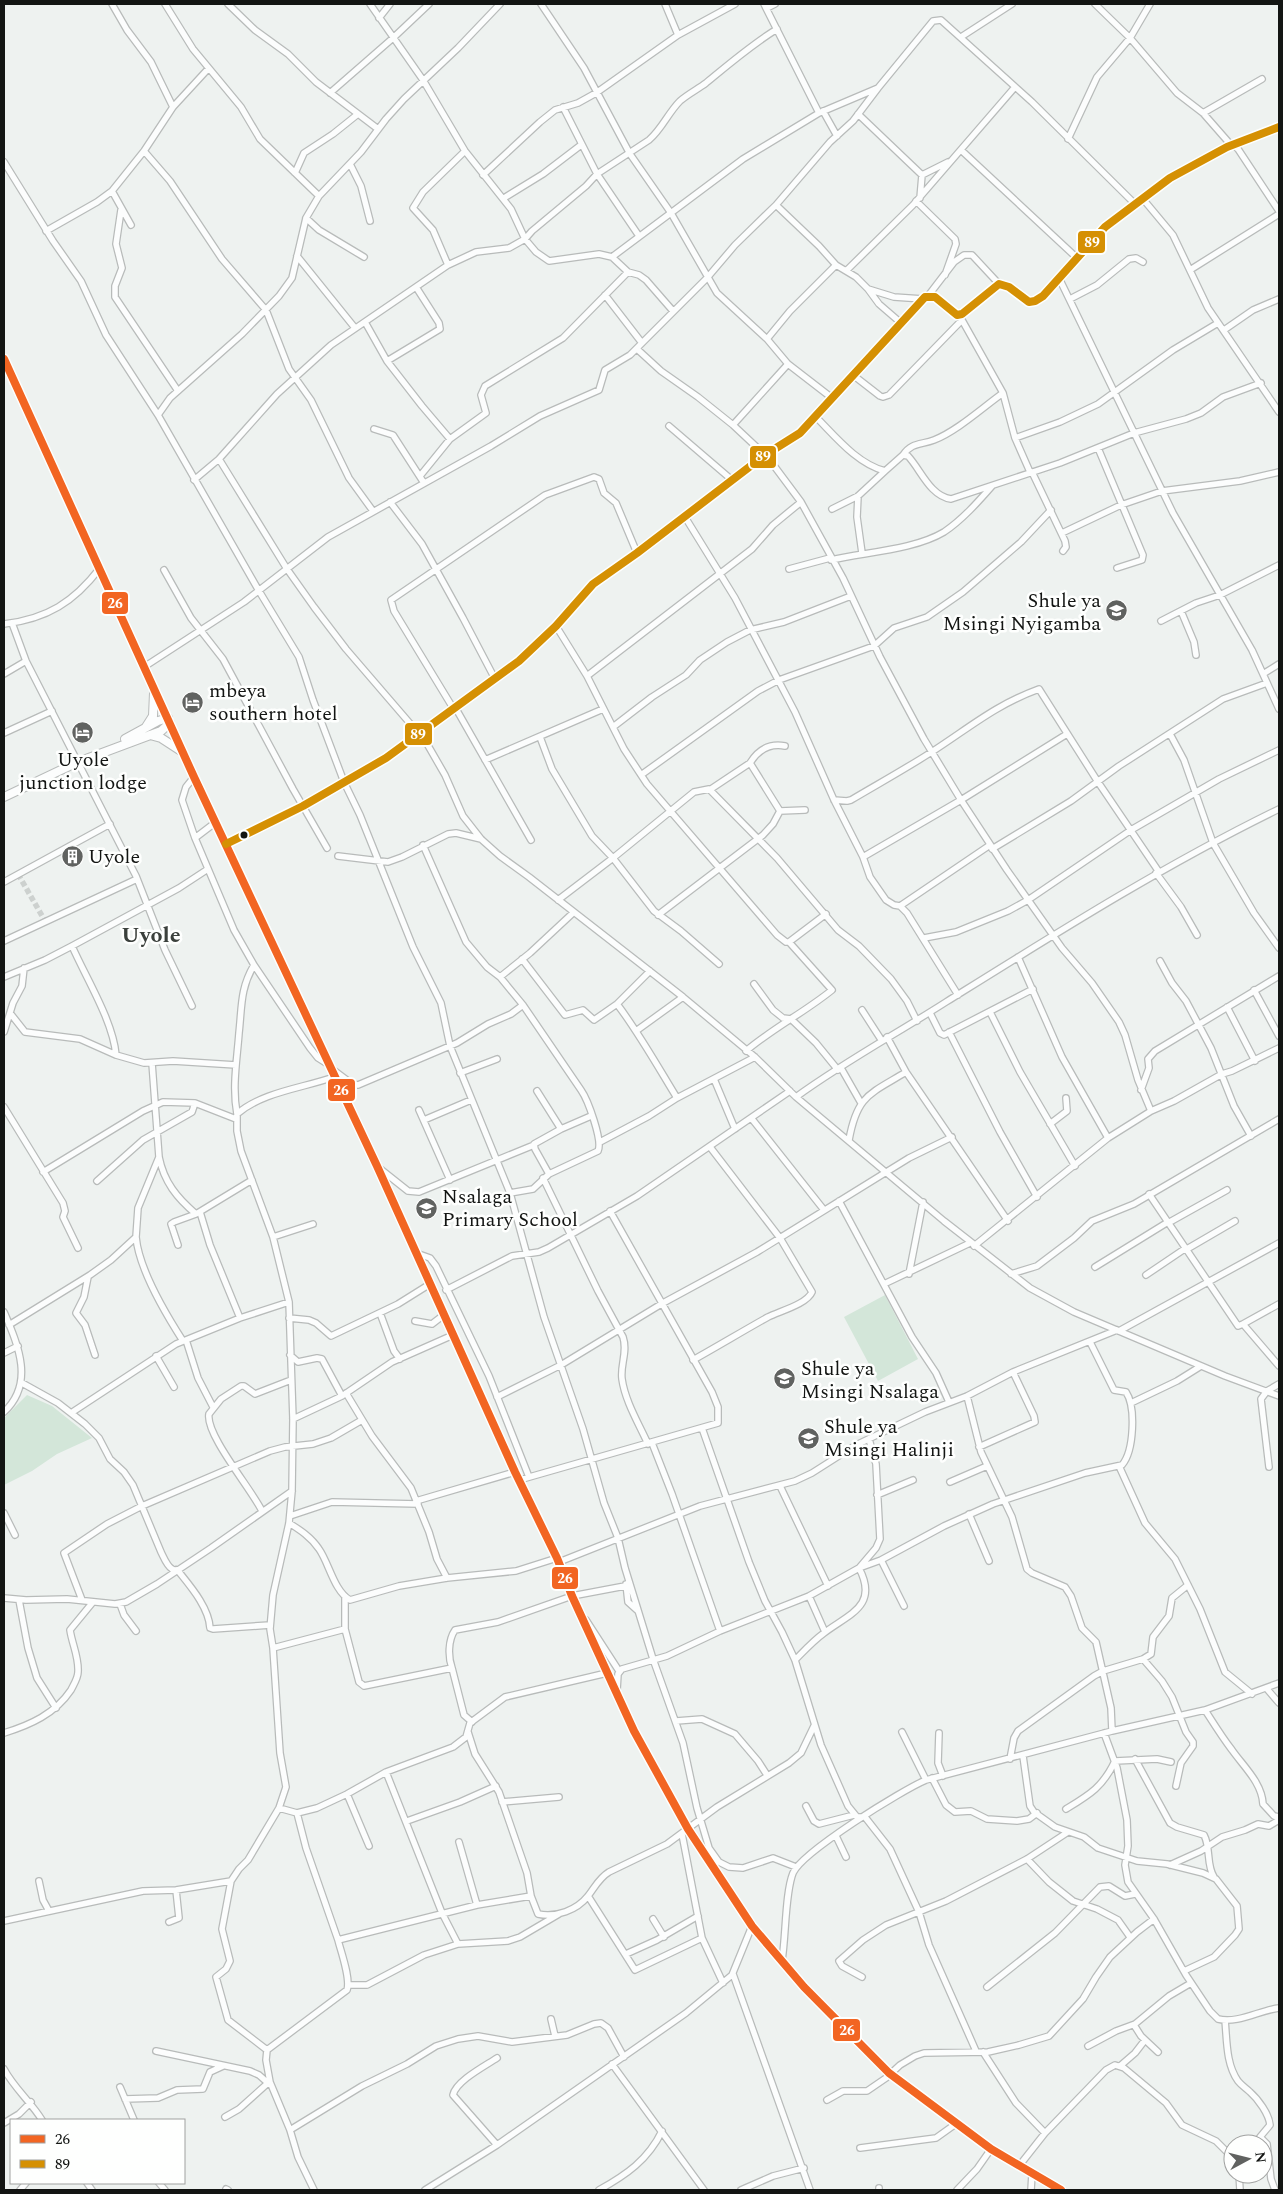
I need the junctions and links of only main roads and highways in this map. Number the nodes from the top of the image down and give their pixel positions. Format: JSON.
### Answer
{"nodes":[{"id":1,"x":4,"y":359,"type":"edge"},
{"id":2,"x":154,"y":687,"type":"junction"},
{"id":3,"x":169,"y":721,"type":"junction"},
{"id":4,"x":146,"y":732,"type":"junction"},
{"id":5,"x":184,"y":754,"type":"junction"},
{"id":6,"x":4,"y":797,"type":"edge"},
{"id":7,"x":1061,"y":2190,"type":"edge"}],
"edges":[{"from":1,"to":2,"type":"highway"},
{"from":2,"to":3,"type":"highway"},
{"from":2,"to":4,"type":"highway"},
{"from":3,"to":4,"type":"highway"},
{"from":3,"to":5,"type":"highway"},
{"from":4,"to":5,"type":"highway"},
{"from":4,"to":6,"type":"highway"},
{"from":5,"to":7,"type":"highway"}]}
